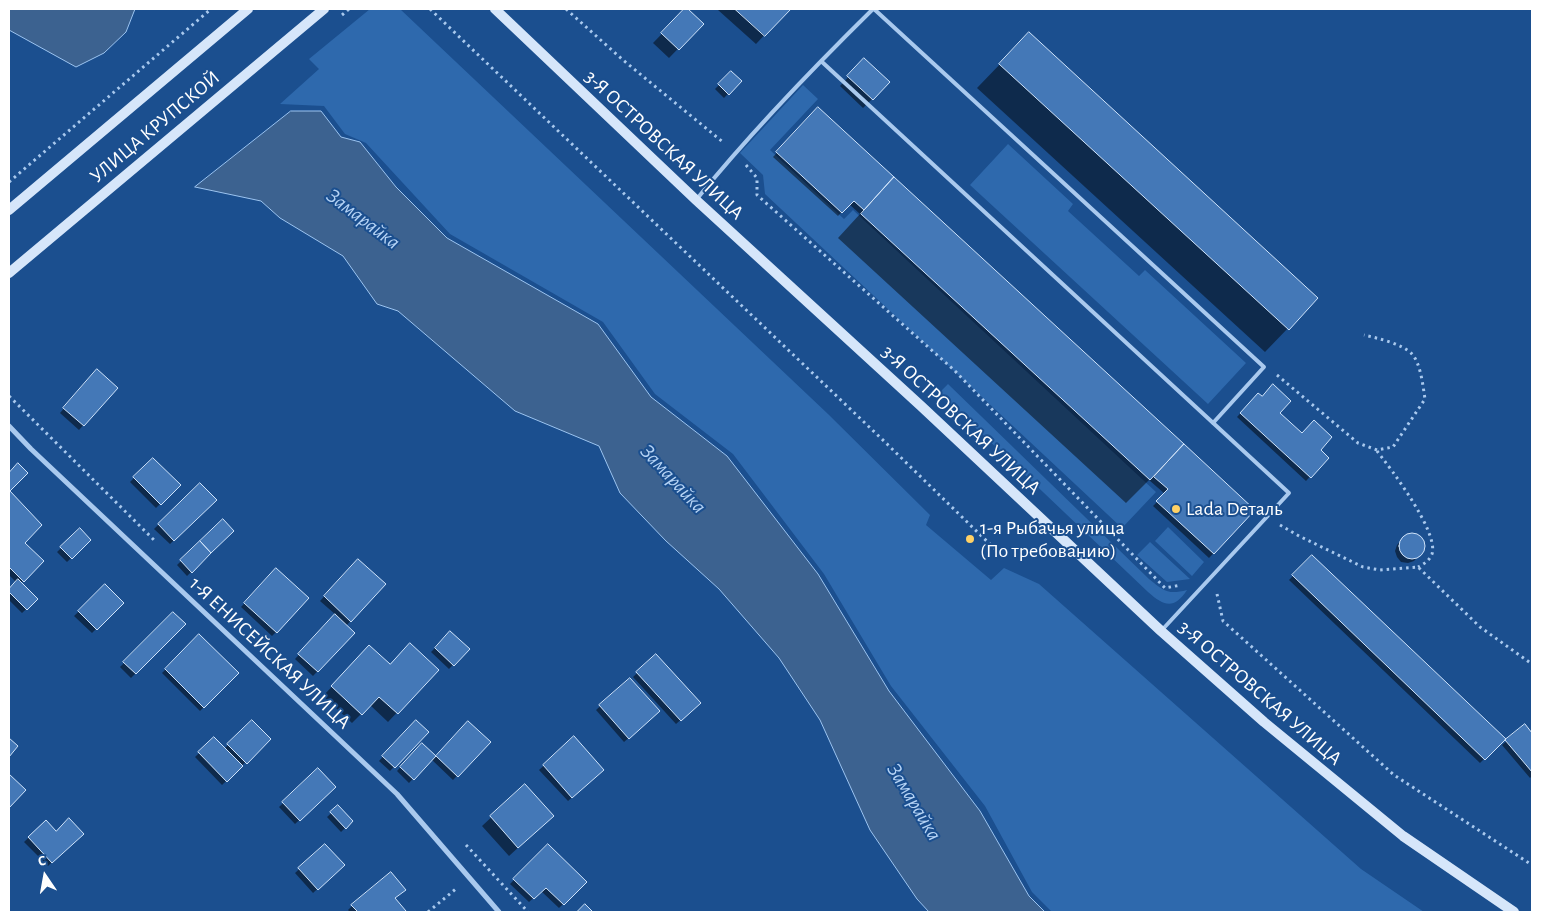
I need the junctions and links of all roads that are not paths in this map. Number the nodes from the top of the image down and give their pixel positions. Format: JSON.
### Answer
{"nodes":[{"id":1,"x":248,"y":9,"type":"edge"},
{"id":2,"x":324,"y":9,"type":"edge"},
{"id":3,"x":495,"y":9,"type":"edge"},
{"id":4,"x":874,"y":9,"type":"edge"},
{"id":5,"x":820,"y":61,"type":"junction"},
{"id":6,"x":696,"y":200,"type":"junction"},
{"id":7,"x":9,"y":210,"type":"edge"},
{"id":8,"x":9,"y":273,"type":"edge"},
{"id":9,"x":1212,"y":422,"type":"junction"},
{"id":10,"x":9,"y":426,"type":"edge"},
{"id":11,"x":1161,"y":631,"type":"junction"},
{"id":12,"x":499,"y":912,"type":"edge"},
{"id":13,"x":1514,"y":912,"type":"edge"}],
"edges":[{"from":1,"to":7,"type":"main road","name":"УЛИЦА КРУПСКОЙ"},
{"from":2,"to":8,"type":"main road","name":"УЛИЦА КРУПСКОЙ"},
{"from":3,"to":6,"type":"main road","name":"3-Я ОСТРОВСКАЯ УЛИЦА"},
{"from":4,"to":5,"type":"lane"},
{"from":4,"to":9,"type":"lane"},
{"from":5,"to":6,"type":"lane"},
{"from":5,"to":9,"type":"lane"},
{"from":6,"to":11,"type":"main road","name":"3-Я ОСТРОВСКАЯ УЛИЦА"},
{"from":9,"to":11,"type":"lane"},
{"from":10,"to":12,"type":"street","name":"1-Я ЕНИСЕЙСКАЯ УЛИЦА"},
{"from":11,"to":13,"type":"main road","name":"3-Я ОСТРОВСКАЯ УЛИЦА"}]}
